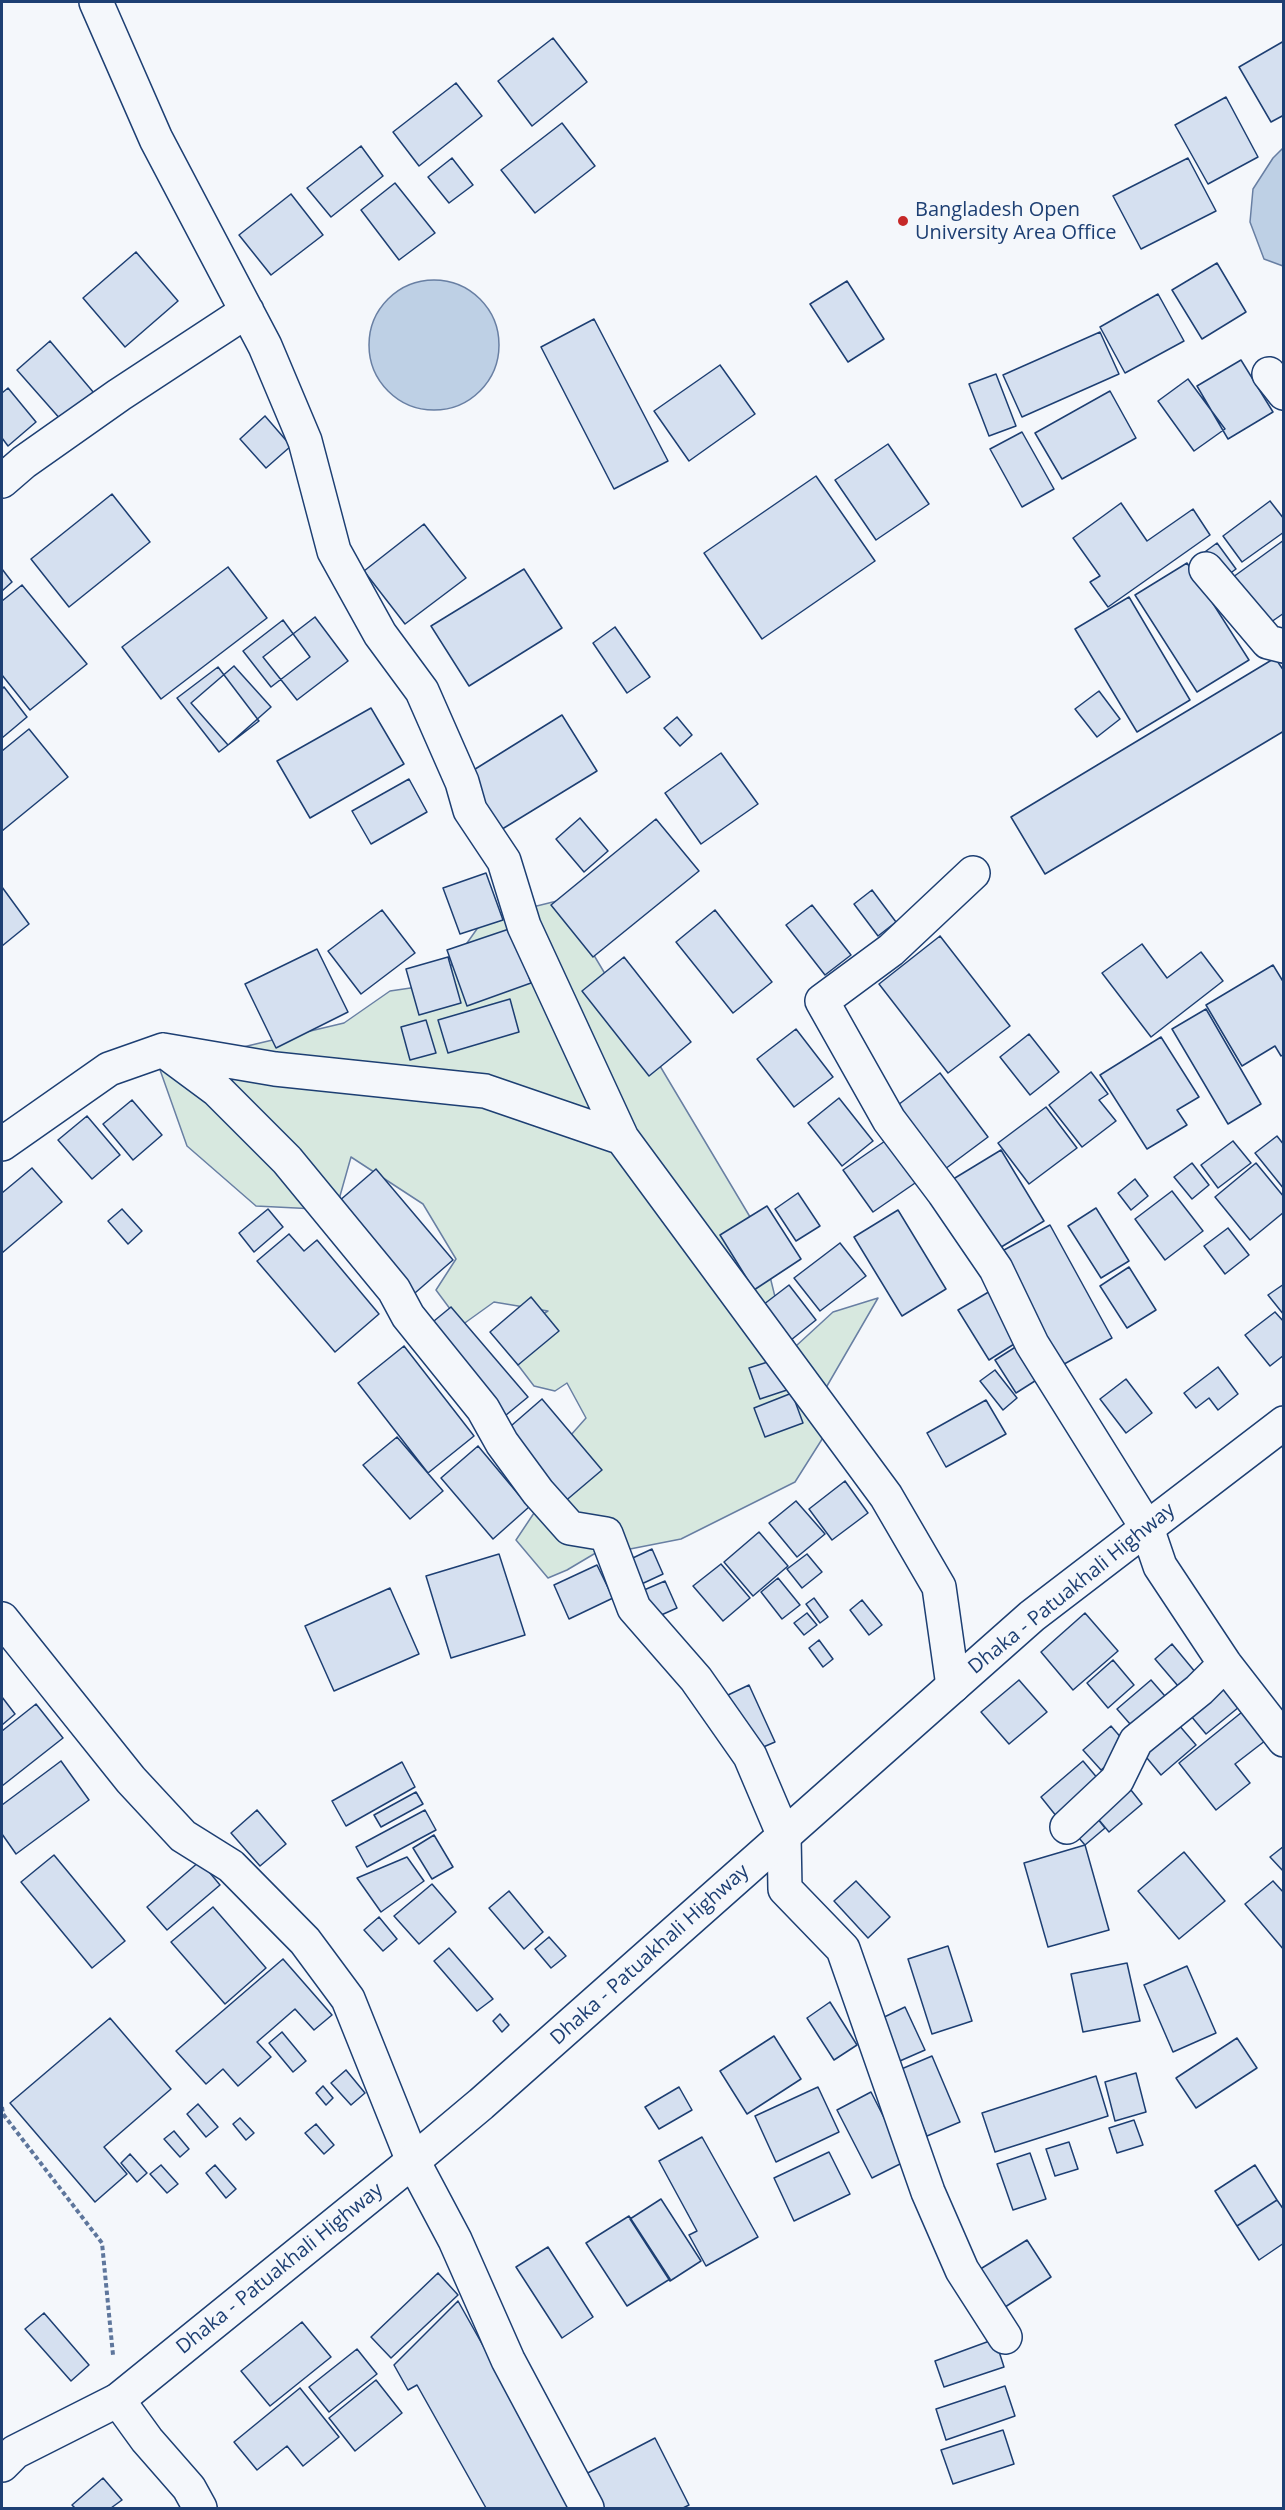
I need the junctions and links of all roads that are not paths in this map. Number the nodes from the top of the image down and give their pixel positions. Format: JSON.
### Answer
{"nodes":[{"id":1,"x":96,"y":2,"type":"edge"},
{"id":2,"x":247,"y":311,"type":"junction"},
{"id":3,"x":2,"y":481,"type":"edge"},
{"id":4,"x":1206,"y":569,"type":"dead end"},
{"id":5,"x":1284,"y":646,"type":"edge"},
{"id":6,"x":973,"y":873,"type":"dead end"},
{"id":7,"x":163,"y":1050,"type":"junction"},
{"id":8,"x":622,"y":1138,"type":"junction"},
{"id":9,"x":2,"y":1144,"type":"edge"},
{"id":10,"x":1284,"y":1422,"type":"edge"},
{"id":11,"x":1147,"y":1528,"type":"junction"},
{"id":12,"x":2,"y":1619,"type":"edge"},
{"id":13,"x":1225,"y":1664,"type":"junction"},
{"id":14,"x":952,"y":1686,"type":"junction"},
{"id":15,"x":1284,"y":1740,"type":"edge"},
{"id":16,"x":1067,"y":1827,"type":"dead end"},
{"id":17,"x":784,"y":1836,"type":"junction"},
{"id":18,"x":413,"y":2161,"type":"junction"},
{"id":19,"x":1005,"y":2337,"type":"dead end"},
{"id":20,"x":118,"y":2400,"type":"junction"},
{"id":21,"x":2,"y":2465,"type":"edge"},
{"id":22,"x":200,"y":2508,"type":"edge"},
{"id":23,"x":587,"y":2508,"type":"edge"}],
"edges":[{"from":1,"to":2,"type":"main road"},
{"from":2,"to":3,"type":"main road"},
{"from":2,"to":8,"type":"main road"},
{"from":4,"to":5,"type":"main road"},
{"from":6,"to":11,"type":"main road"},
{"from":7,"to":8,"type":"main road"},
{"from":7,"to":9,"type":"main road"},
{"from":7,"to":17,"type":"main road"},
{"from":8,"to":14,"type":"main road"},
{"from":10,"to":11,"type":"main road","name":"Dhaka - Patuakhali Highway"},
{"from":11,"to":13,"type":"main road"},
{"from":11,"to":14,"type":"main road","name":"Dhaka - Patuakhali Highway"},
{"from":12,"to":18,"type":"main road"},
{"from":13,"to":15,"type":"main road"},
{"from":13,"to":16,"type":"main road"},
{"from":14,"to":17,"type":"main road","name":"Dhaka - Patuakhali Highway"},
{"from":17,"to":18,"type":"main road","name":"Dhaka - Patuakhali Highway"},
{"from":17,"to":19,"type":"main road"},
{"from":18,"to":20,"type":"main road","name":"Dhaka - Patuakhali Highway"},
{"from":18,"to":23,"type":"main road"},
{"from":20,"to":21,"type":"main road","name":"Dhaka - Patuakhali Highway"},
{"from":20,"to":22,"type":"main road"}]}
